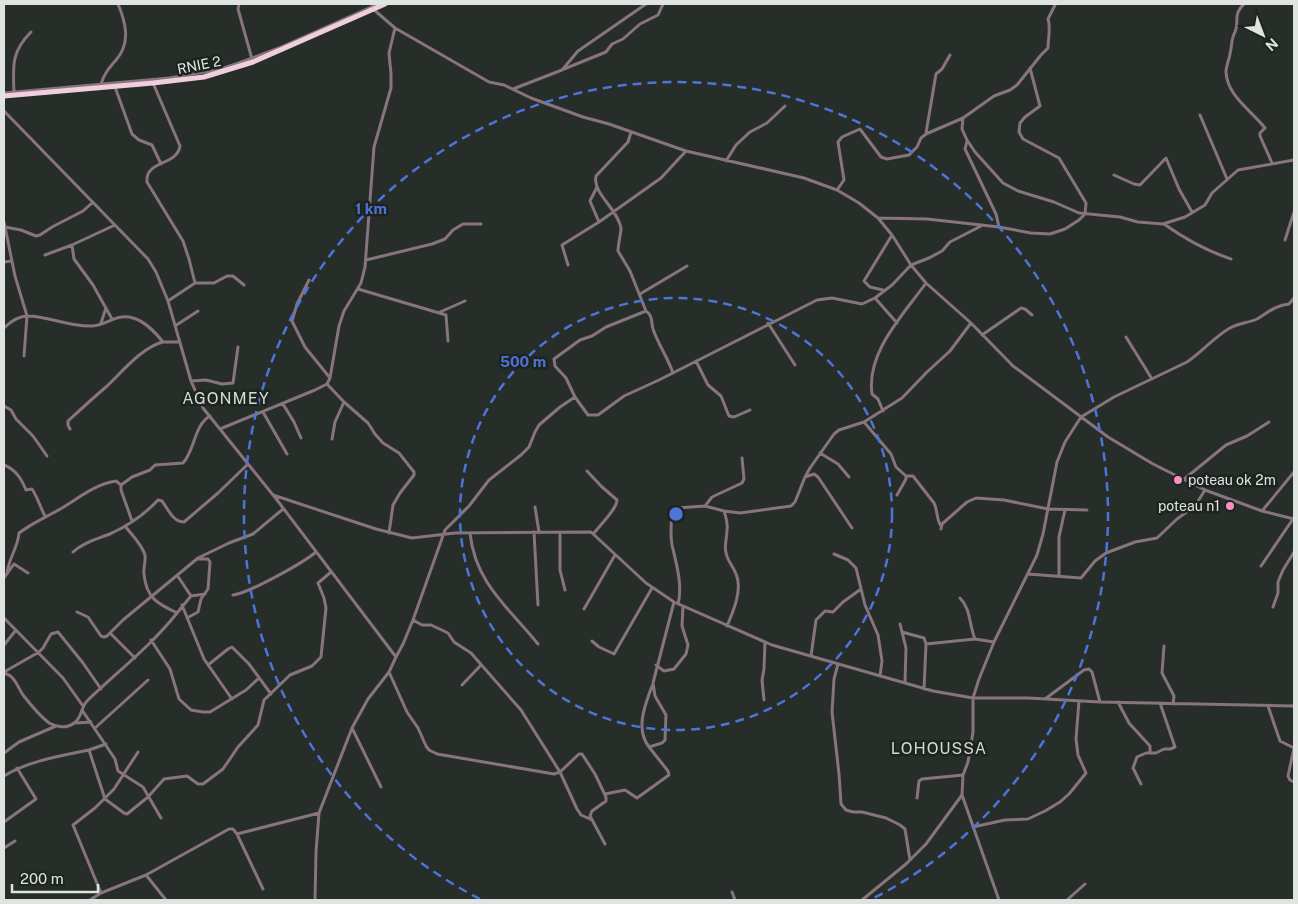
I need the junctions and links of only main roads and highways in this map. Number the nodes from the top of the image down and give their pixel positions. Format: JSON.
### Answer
{"nodes":[{"id":1,"x":385,"y":4,"type":"edge"},
{"id":2,"x":372,"y":7,"type":"edge"},
{"id":3,"x":4,"y":96,"type":"edge"}],
"edges":[{"from":1,"to":2,"type":"highway","name":"RNIE 2","number":"RNIE 2"},
{"from":2,"to":3,"type":"highway","name":"RNIE 2","number":"RNIE 2"}]}
